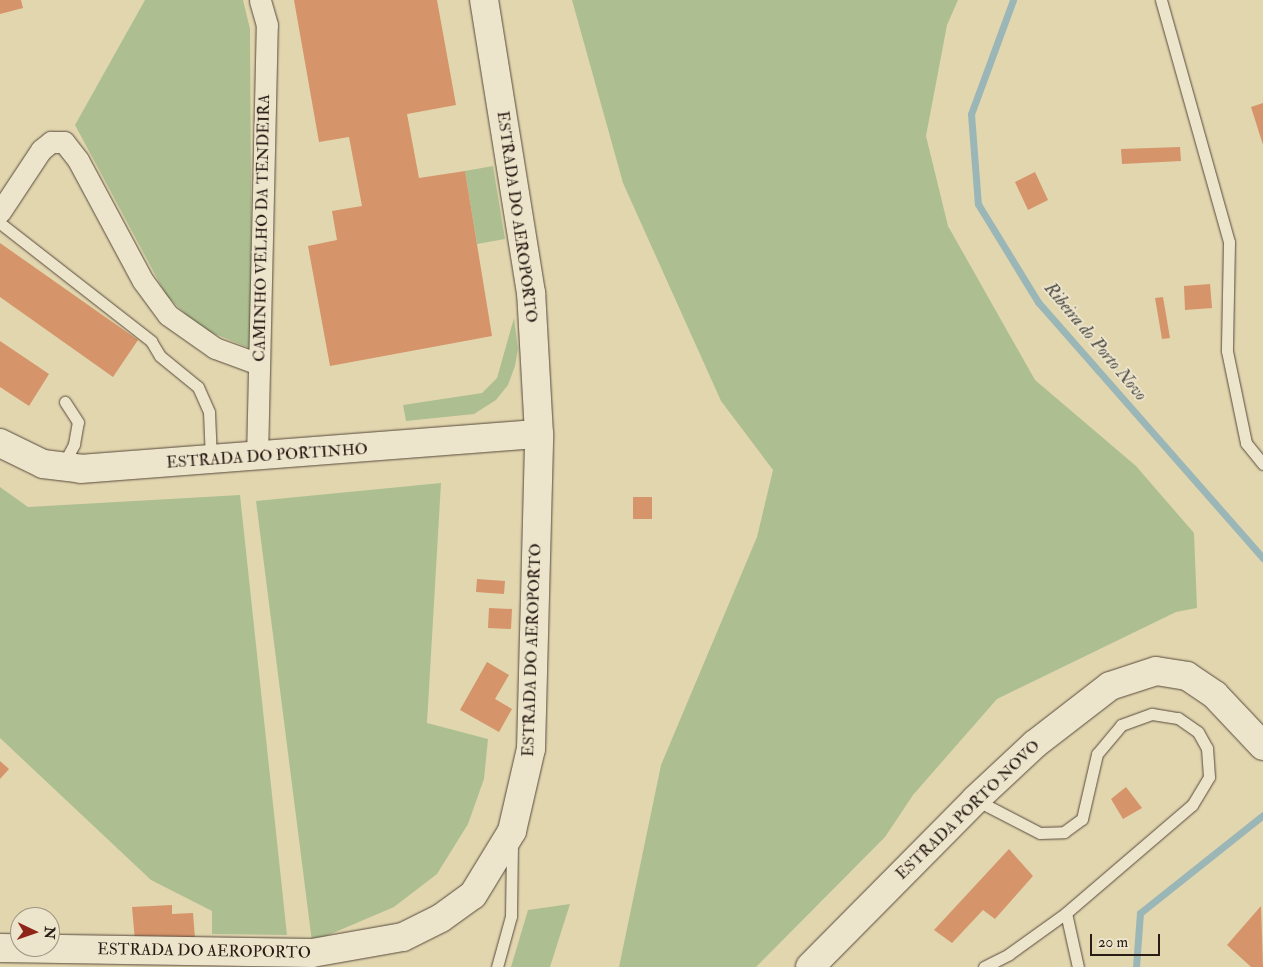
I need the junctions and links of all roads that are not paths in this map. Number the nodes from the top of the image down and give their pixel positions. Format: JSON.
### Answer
{"nodes":[{"id":1,"x":260,"y":0,"type":"edge"},
{"id":2,"x":484,"y":0,"type":"edge"},
{"id":3,"x":1161,"y":0,"type":"edge"},
{"id":4,"x":0,"y":212,"type":"edge"},
{"id":5,"x":0,"y":223,"type":"edge"},
{"id":6,"x":259,"y":364,"type":"junction"},
{"id":7,"x":65,"y":402,"type":"dead end"},
{"id":8,"x":539,"y":434,"type":"junction"},
{"id":9,"x":0,"y":443,"type":"edge"},
{"id":10,"x":258,"y":458,"type":"junction"},
{"id":11,"x":211,"y":461,"type":"junction"},
{"id":12,"x":1263,"y":464,"type":"edge"},
{"id":13,"x":62,"y":467,"type":"junction"},
{"id":14,"x":1263,"y":746,"type":"edge"},
{"id":15,"x":975,"y":800,"type":"junction"},
{"id":16,"x":512,"y":831,"type":"junction"},
{"id":17,"x":1066,"y":913,"type":"junction"},
{"id":18,"x":0,"y":948,"type":"edge"},
{"id":19,"x":313,"y":960,"type":"edge"},
{"id":20,"x":497,"y":967,"type":"edge"},
{"id":21,"x":810,"y":967,"type":"edge"},
{"id":22,"x":984,"y":967,"type":"edge"},
{"id":23,"x":1078,"y":967,"type":"edge"}],
"edges":[{"from":1,"to":6,"type":"street","name":"CAMINHO VELHO DA TENDEIRA"},
{"from":2,"to":8,"type":"main road","name":"ESTRADA DO AEROPORTO"},
{"from":3,"to":12,"type":"lane"},
{"from":4,"to":6,"type":"street"},
{"from":5,"to":11,"type":"lane"},
{"from":6,"to":10,"type":"street","name":"CAMINHO VELHO DA TENDEIRA"},
{"from":7,"to":13,"type":"lane"},
{"from":8,"to":10,"type":"main road","name":"ESTRADA DO PORTINHO"},
{"from":8,"to":16,"type":"main road","name":"ESTRADA DO AEROPORTO"},
{"from":9,"to":13,"type":"main road","name":"ESTRADA DO PORTINHO"},
{"from":10,"to":11,"type":"main road","name":"ESTRADA DO PORTINHO"},
{"from":11,"to":13,"type":"main road","name":"ESTRADA DO PORTINHO"},
{"from":14,"to":15,"type":"main road","name":"ESTRADA PORTO NOVO"},
{"from":15,"to":17,"type":"lane"},
{"from":15,"to":21,"type":"main road","name":"ESTRADA PORTO NOVO"},
{"from":16,"to":19,"type":"main road","name":"ESTRADA DO AEROPORTO"},
{"from":16,"to":20,"type":"lane"},
{"from":17,"to":22,"type":"lane"},
{"from":17,"to":23,"type":"lane"},
{"from":18,"to":19,"type":"main road","name":"ESTRADA DO AEROPORTO"}]}
